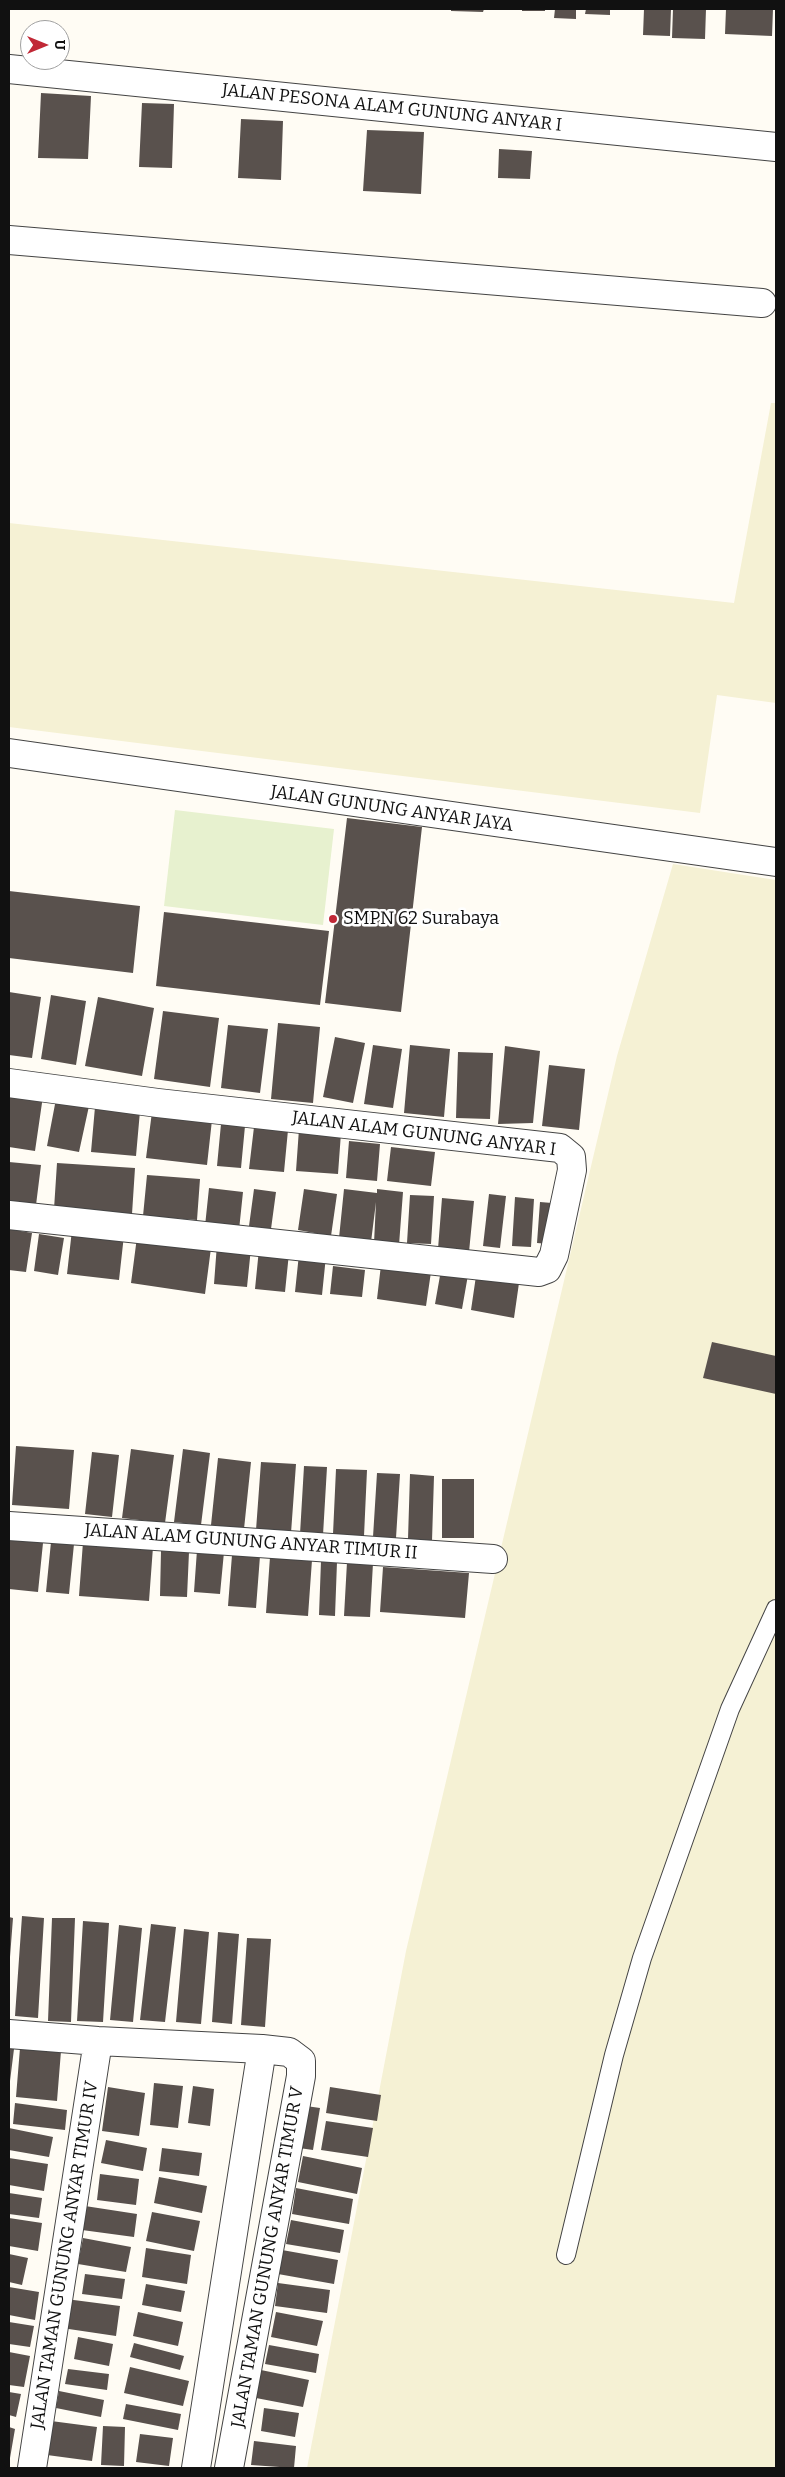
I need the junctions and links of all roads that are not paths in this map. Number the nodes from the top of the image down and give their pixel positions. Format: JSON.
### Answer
{"nodes":[{"id":1,"x":9,"y":69,"type":"edge"},
{"id":2,"x":776,"y":147,"type":"edge"},
{"id":3,"x":9,"y":240,"type":"edge"},
{"id":4,"x":762,"y":303,"type":"dead end"},
{"id":5,"x":9,"y":753,"type":"edge"},
{"id":6,"x":776,"y":862,"type":"edge"},
{"id":7,"x":9,"y":1082,"type":"edge"},
{"id":8,"x":9,"y":1215,"type":"edge"},
{"id":9,"x":9,"y":1526,"type":"edge"},
{"id":10,"x":493,"y":1559,"type":"dead end"},
{"id":11,"x":776,"y":1609,"type":"edge"},
{"id":12,"x":9,"y":2034,"type":"edge"},
{"id":13,"x":98,"y":2041,"type":"junction"},
{"id":14,"x":262,"y":2049,"type":"junction"},
{"id":15,"x":566,"y":2255,"type":"dead end"},
{"id":16,"x":32,"y":2468,"type":"edge"},
{"id":17,"x":196,"y":2468,"type":"edge"},
{"id":18,"x":229,"y":2468,"type":"edge"}],
"edges":[{"from":1,"to":2,"type":"street","name":"JALAN PESONA ALAM GUNUNG ANYAR I"},
{"from":3,"to":4,"type":"street"},
{"from":5,"to":6,"type":"street","name":"JALAN GUNUNG ANYAR JAYA"},
{"from":7,"to":8,"type":"street","name":"JALAN ALAM GUNUNG ANYAR I"},
{"from":9,"to":10,"type":"street","name":"JALAN ALAM GUNUNG ANYAR TIMUR II"},
{"from":11,"to":15,"type":"lane"},
{"from":12,"to":13,"type":"street"},
{"from":13,"to":14,"type":"street"},
{"from":13,"to":16,"type":"street","name":"JALAN TAMAN GUNUNG ANYAR TIMUR IV"},
{"from":14,"to":17,"type":"street","name":"JALAN TAMAN GUNUNG ANYAR TIMUR V"},
{"from":14,"to":18,"type":"street","name":"JALAN TAMAN GUNUNG ANYAR TIMUR V"}]}
